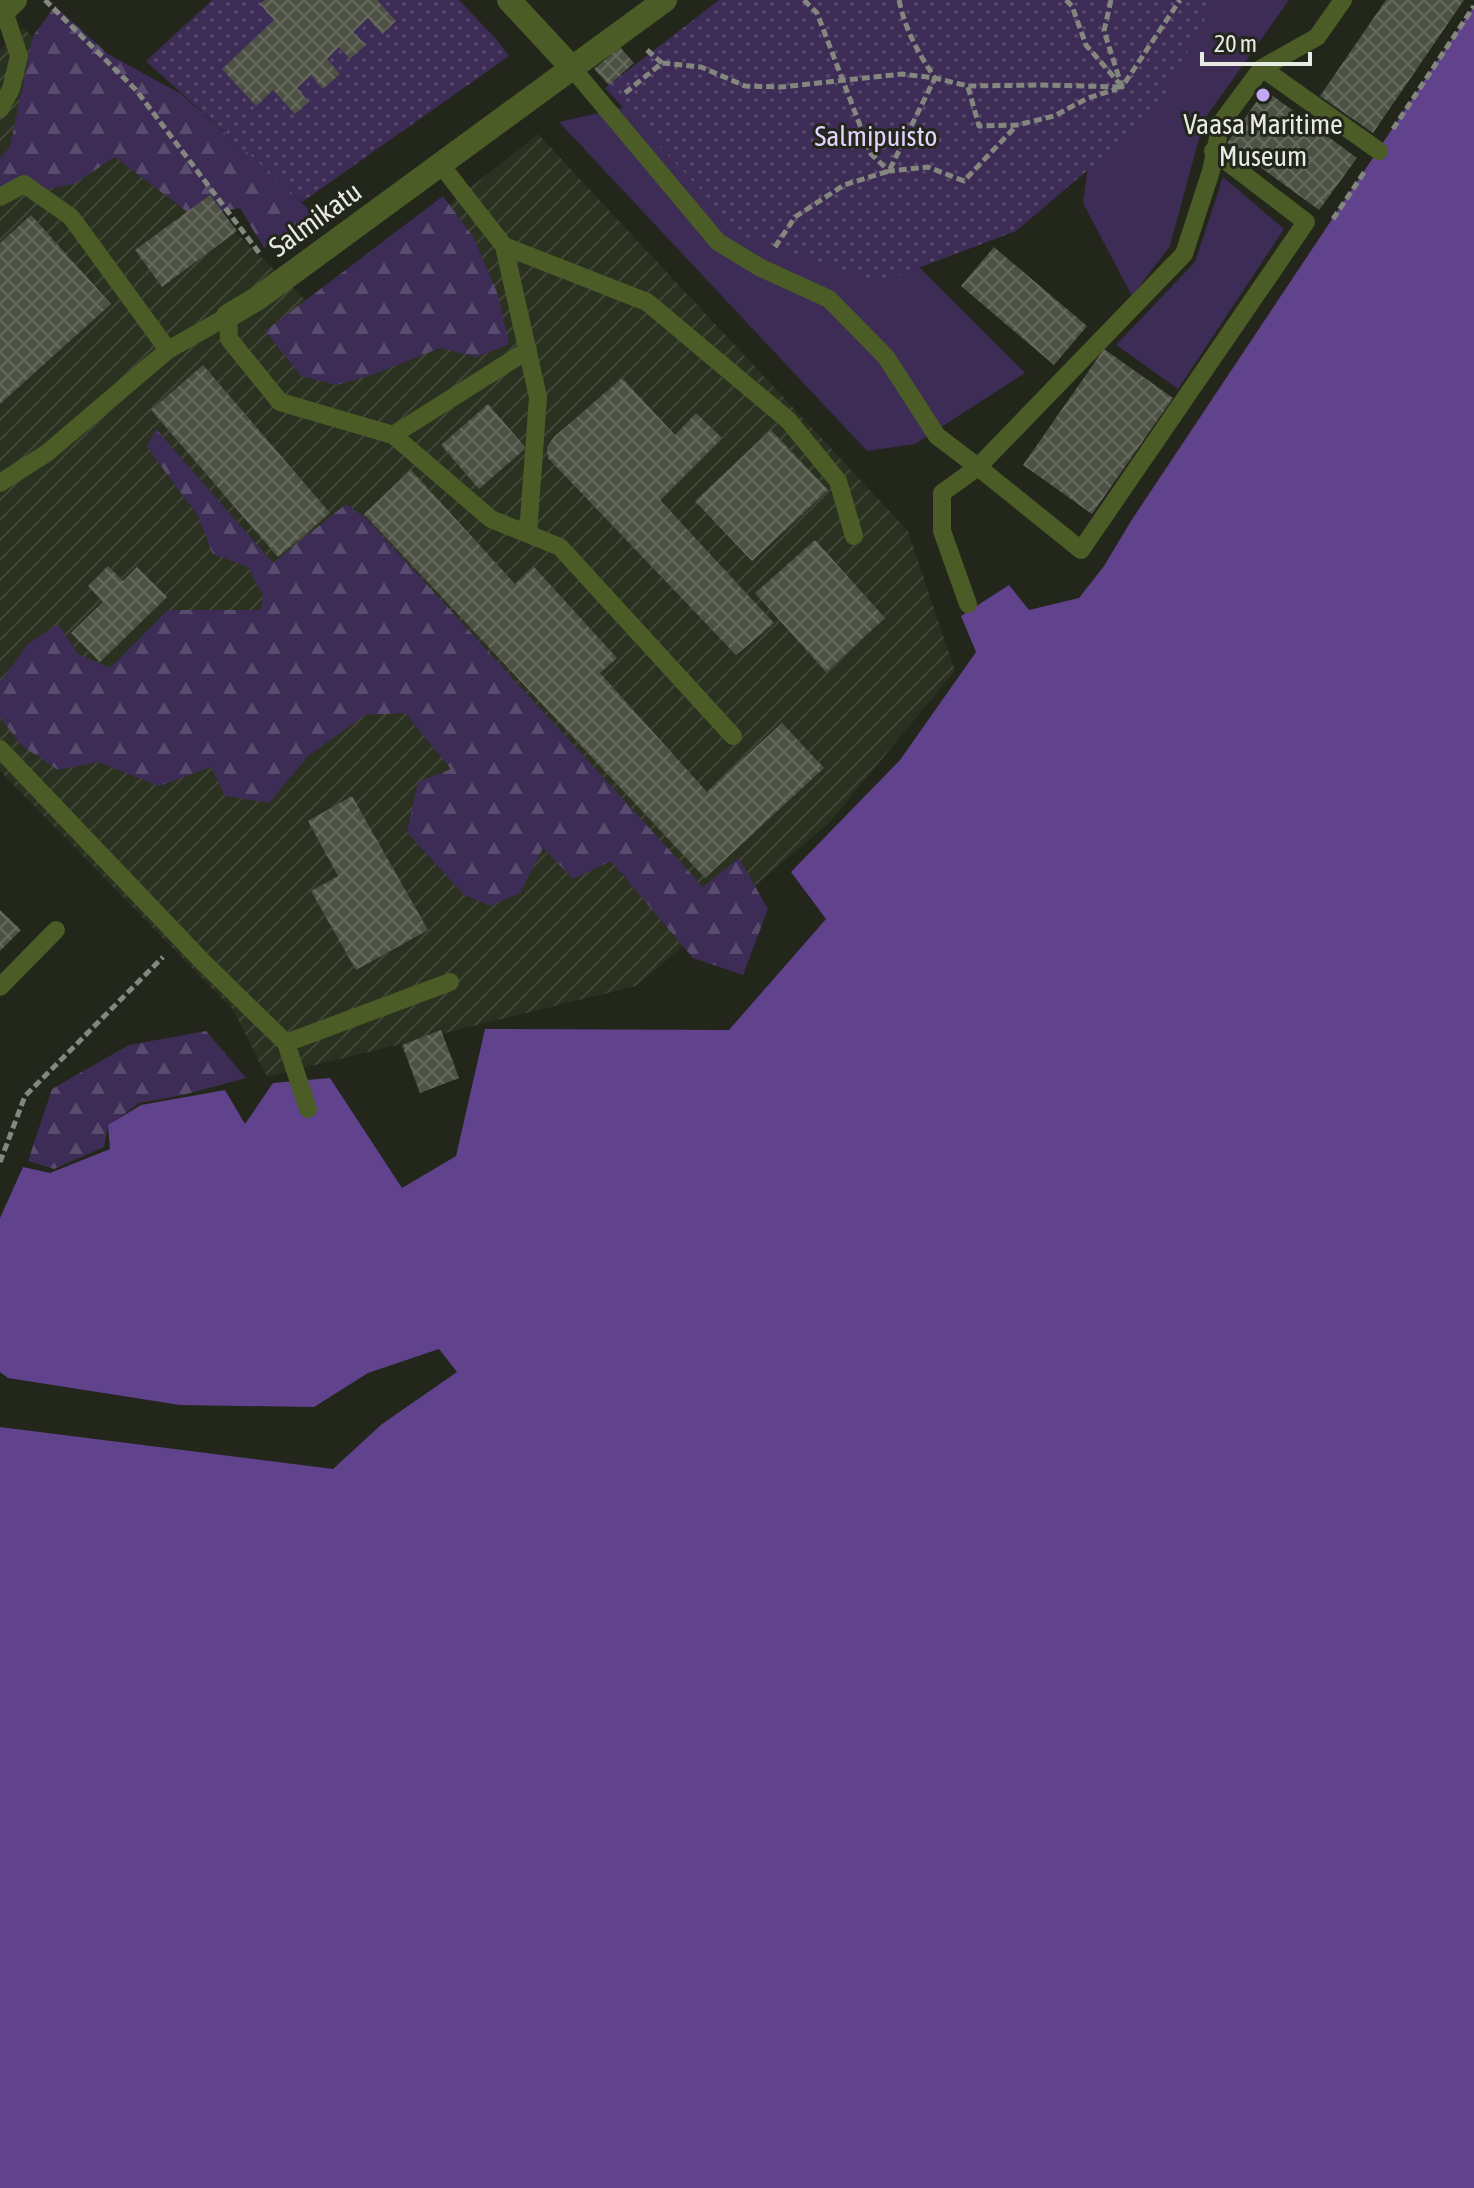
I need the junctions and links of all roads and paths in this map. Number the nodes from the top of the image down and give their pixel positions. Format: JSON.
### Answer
{"nodes":[{"id":1,"x":44,"y":0,"type":"edge"},
{"id":2,"x":509,"y":0,"type":"edge"},
{"id":3,"x":665,"y":0,"type":"edge"},
{"id":4,"x":804,"y":0,"type":"edge"},
{"id":5,"x":899,"y":0,"type":"edge"},
{"id":6,"x":1066,"y":0,"type":"edge"},
{"id":7,"x":1111,"y":0,"type":"edge"},
{"id":8,"x":1180,"y":0,"type":"edge"},
{"id":9,"x":1343,"y":0,"type":"edge"},
{"id":10,"x":6,"y":8,"type":"edge"},
{"id":11,"x":1262,"y":68,"type":"junction"},
{"id":12,"x":573,"y":69,"type":"junction"},
{"id":13,"x":935,"y":78,"type":"junction"},
{"id":14,"x":841,"y":79,"type":"junction"},
{"id":15,"x":968,"y":86,"type":"junction"},
{"id":16,"x":1122,"y":87,"type":"junction"},
{"id":17,"x":608,"y":108,"type":"junction"},
{"id":18,"x":0,"y":109,"type":"edge"},
{"id":19,"x":1017,"y":125,"type":"junction"},
{"id":20,"x":1213,"y":151,"type":"junction"},
{"id":21,"x":1379,"y":151,"type":"dead end"},
{"id":22,"x":441,"y":165,"type":"junction"},
{"id":23,"x":889,"y":171,"type":"junction"},
{"id":24,"x":0,"y":197,"type":"edge"},
{"id":25,"x":504,"y":246,"type":"junction"},
{"id":26,"x":260,"y":254,"type":"dead end"},
{"id":27,"x":761,"y":268,"type":"junction"},
{"id":28,"x":228,"y":316,"type":"junction"},
{"id":29,"x":168,"y":350,"type":"junction"},
{"id":30,"x":528,"y":350,"type":"junction"},
{"id":31,"x":393,"y":435,"type":"junction"},
{"id":32,"x":978,"y":467,"type":"junction"},
{"id":33,"x":0,"y":483,"type":"edge"},
{"id":34,"x":528,"y":534,"type":"junction"},
{"id":35,"x":854,"y":536,"type":"dead end"},
{"id":36,"x":968,"y":604,"type":"dead end"},
{"id":37,"x":733,"y":736,"type":"dead end"},
{"id":38,"x":0,"y":749,"type":"edge"},
{"id":39,"x":56,"y":930,"type":"dead end"},
{"id":40,"x":181,"y":939,"type":"junction"},
{"id":41,"x":450,"y":982,"type":"dead end"},
{"id":42,"x":0,"y":987,"type":"edge"},
{"id":43,"x":286,"y":1043,"type":"junction"},
{"id":44,"x":308,"y":1109,"type":"dead end"},
{"id":45,"x":0,"y":1162,"type":"edge"}],
"edges":[{"from":1,"to":26,"type":"path"},
{"from":2,"to":12,"type":"street"},
{"from":3,"to":12,"type":"street","name":"Salmikatu"},
{"from":4,"to":14,"type":"path"},
{"from":5,"to":13,"type":"path"},
{"from":6,"to":16,"type":"path"},
{"from":7,"to":16,"type":"path"},
{"from":8,"to":16,"type":"path"},
{"from":9,"to":11,"type":"lane"},
{"from":10,"to":18,"type":"lane"},
{"from":11,"to":20,"type":"lane"},
{"from":11,"to":21,"type":"lane"},
{"from":12,"to":17,"type":"lane"},
{"from":12,"to":22,"type":"street","name":"Salmikatu"},
{"from":13,"to":14,"type":"path"},
{"from":13,"to":15,"type":"path"},
{"from":13,"to":23,"type":"path"},
{"from":14,"to":17,"type":"path"},
{"from":14,"to":23,"type":"path"},
{"from":15,"to":16,"type":"path"},
{"from":15,"to":19,"type":"path"},
{"from":16,"to":19,"type":"path"},
{"from":17,"to":27,"type":"lane"},
{"from":19,"to":23,"type":"path"},
{"from":20,"to":32,"type":"lane"},
{"from":20,"to":32,"type":"lane"},
{"from":22,"to":25,"type":"lane"},
{"from":22,"to":28,"type":"street","name":"Salmikatu"},
{"from":23,"to":27,"type":"path"},
{"from":24,"to":29,"type":"lane"},
{"from":25,"to":30,"type":"lane"},
{"from":25,"to":35,"type":"lane"},
{"from":27,"to":32,"type":"lane"},
{"from":28,"to":29,"type":"lane","name":"Salmikatu"},
{"from":28,"to":31,"type":"lane"},
{"from":29,"to":33,"type":"lane","name":"Salmikatu"},
{"from":30,"to":31,"type":"lane"},
{"from":30,"to":34,"type":"lane"},
{"from":31,"to":34,"type":"lane"},
{"from":32,"to":36,"type":"lane"},
{"from":34,"to":37,"type":"lane"},
{"from":38,"to":40,"type":"lane"},
{"from":39,"to":42,"type":"lane"},
{"from":40,"to":43,"type":"lane"},
{"from":40,"to":45,"type":"path"},
{"from":41,"to":43,"type":"lane"},
{"from":43,"to":44,"type":"lane"}]}
